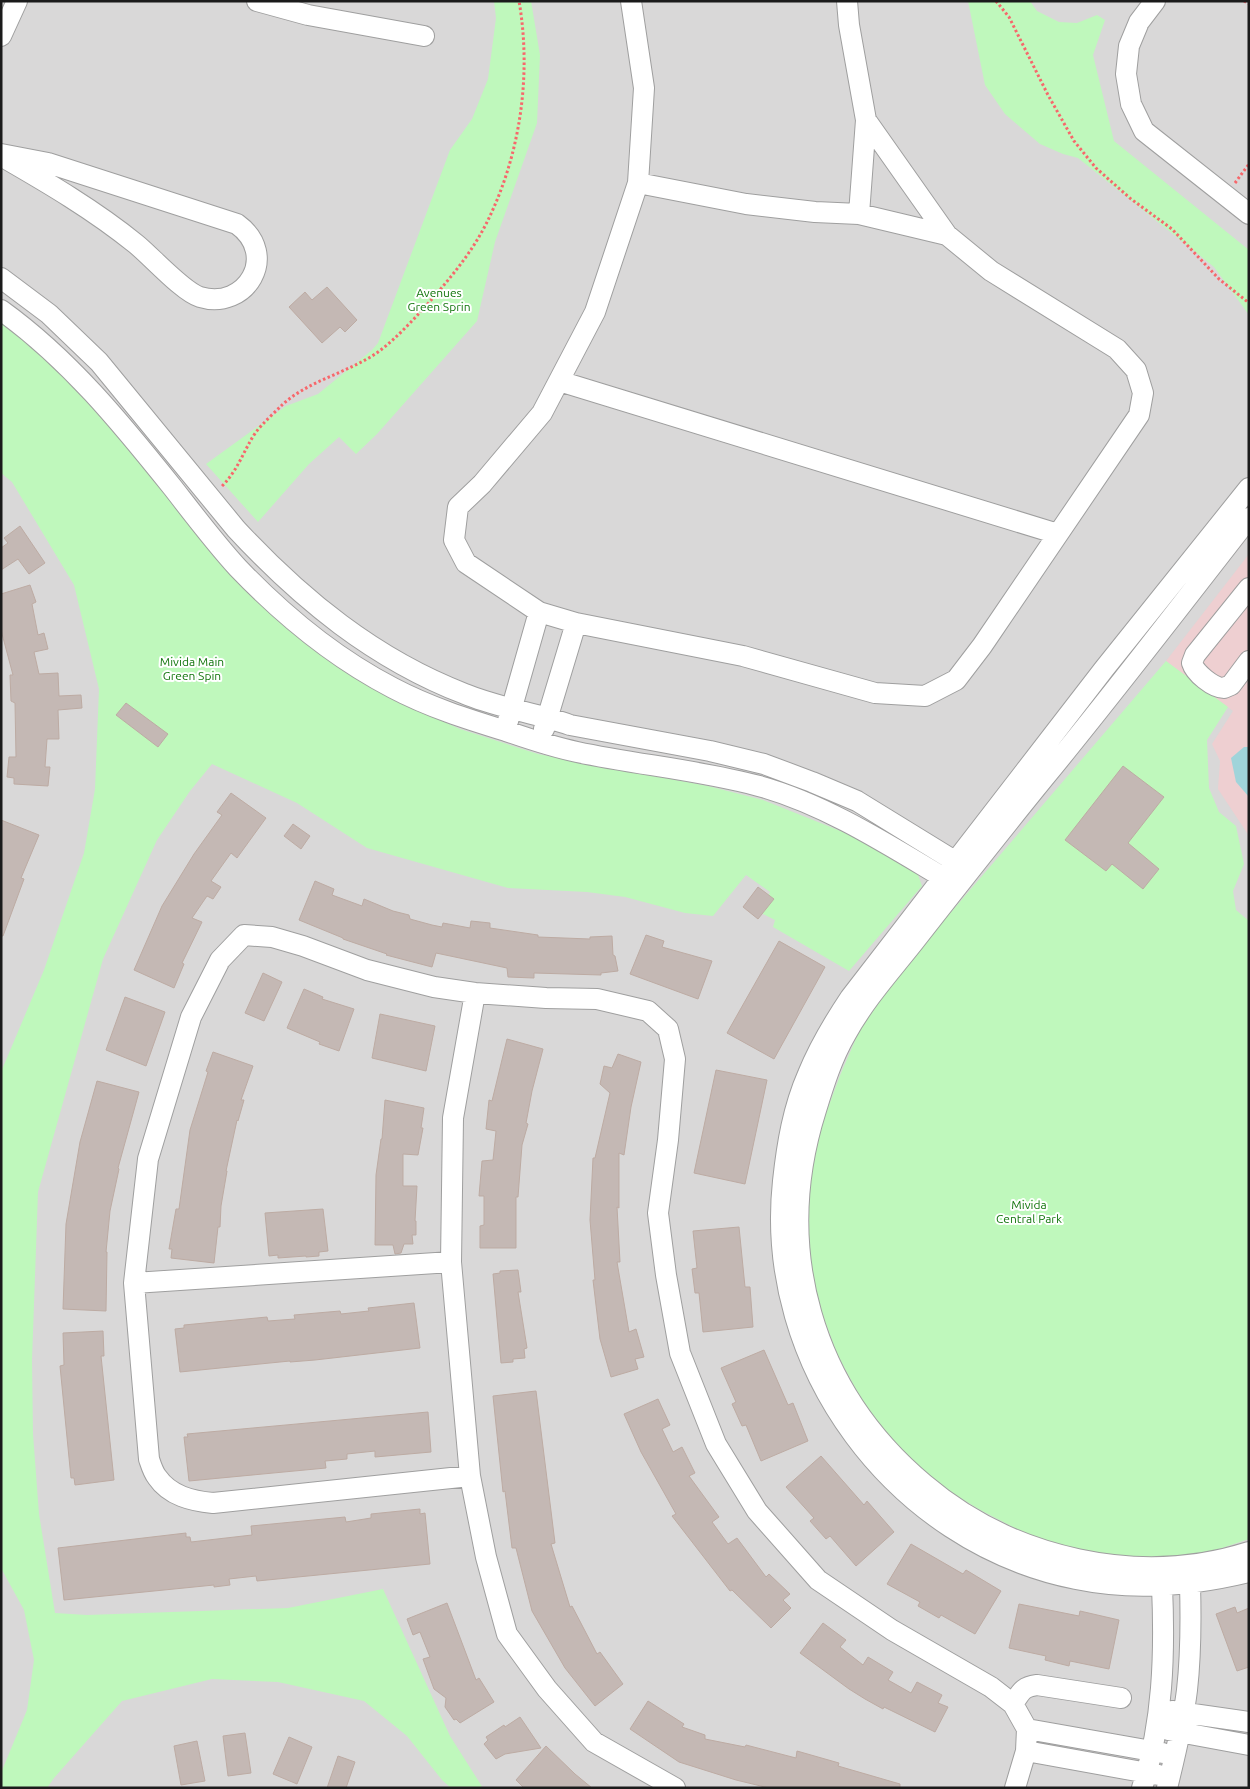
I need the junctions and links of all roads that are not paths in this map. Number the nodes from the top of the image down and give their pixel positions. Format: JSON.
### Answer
{"nodes":[{"id":1,"x":17,"y":1,"type":"edge"},
{"id":2,"x":257,"y":1,"type":"edge"},
{"id":3,"x":630,"y":1,"type":"edge"},
{"id":4,"x":847,"y":1,"type":"edge"},
{"id":5,"x":1155,"y":1,"type":"edge"},
{"id":6,"x":1,"y":36,"type":"edge"},
{"id":7,"x":424,"y":36,"type":"dead end"},
{"id":8,"x":866,"y":120,"type":"junction"},
{"id":9,"x":1,"y":155,"type":"edge"},
{"id":10,"x":638,"y":183,"type":"junction"},
{"id":11,"x":859,"y":214,"type":"junction"},
{"id":12,"x":1249,"y":214,"type":"edge"},
{"id":13,"x":947,"y":235,"type":"junction"},
{"id":14,"x":1,"y":278,"type":"edge"},
{"id":15,"x":1,"y":310,"type":"edge"},
{"id":16,"x":559,"y":381,"type":"junction"},
{"id":17,"x":1249,"y":488,"type":"edge"},
{"id":18,"x":1249,"y":518,"type":"edge"},
{"id":19,"x":1058,"y":534,"type":"junction"},
{"id":20,"x":1249,"y":588,"type":"edge"},
{"id":21,"x":539,"y":612,"type":"junction"},
{"id":22,"x":576,"y":623,"type":"junction"},
{"id":23,"x":1249,"y":661,"type":"edge"},
{"id":24,"x":511,"y":708,"type":"junction"},
{"id":25,"x":548,"y":717,"type":"junction"},
{"id":26,"x":505,"y":731,"type":"junction"},
{"id":27,"x":540,"y":743,"type":"junction"},
{"id":28,"x":957,"y":874,"type":"junction"},
{"id":29,"x":475,"y":992,"type":"junction"},
{"id":30,"x":451,"y":1262,"type":"junction"},
{"id":31,"x":134,"y":1283,"type":"junction"},
{"id":32,"x":470,"y":1476,"type":"junction"},
{"id":33,"x":1249,"y":1552,"type":"edge"},
{"id":34,"x":1249,"y":1572,"type":"edge"},
{"id":35,"x":1190,"y":1584,"type":"junction"},
{"id":36,"x":1162,"y":1586,"type":"junction"},
{"id":37,"x":1121,"y":1698,"type":"dead end"},
{"id":38,"x":1013,"y":1704,"type":"junction"},
{"id":39,"x":1184,"y":1712,"type":"junction"},
{"id":40,"x":1157,"y":1720,"type":"junction"},
{"id":41,"x":1249,"y":1722,"type":"edge"},
{"id":42,"x":1027,"y":1729,"type":"junction"},
{"id":43,"x":1180,"y":1732,"type":"junction"},
{"id":44,"x":1249,"y":1745,"type":"edge"},
{"id":45,"x":1026,"y":1751,"type":"junction"},
{"id":46,"x":1151,"y":1751,"type":"junction"},
{"id":47,"x":1174,"y":1756,"type":"junction"},
{"id":48,"x":1144,"y":1780,"type":"edge"},
{"id":49,"x":1168,"y":1782,"type":"edge"},
{"id":50,"x":675,"y":1788,"type":"edge"},
{"id":51,"x":1015,"y":1788,"type":"edge"}],
"edges":[{"from":1,"to":6,"type":"street"},
{"from":2,"to":7,"type":"street"},
{"from":3,"to":10,"type":"street"},
{"from":4,"to":8,"type":"street"},
{"from":5,"to":12,"type":"street"},
{"from":8,"to":11,"type":"street"},
{"from":8,"to":13,"type":"street"},
{"from":9,"to":9,"type":"street"},
{"from":10,"to":11,"type":"street"},
{"from":10,"to":16,"type":"street"},
{"from":11,"to":13,"type":"street"},
{"from":13,"to":19,"type":"street"},
{"from":14,"to":24,"type":"street"},
{"from":15,"to":26,"type":"street"},
{"from":16,"to":19,"type":"street"},
{"from":16,"to":21,"type":"street"},
{"from":17,"to":28,"type":"street"},
{"from":18,"to":28,"type":"street"},
{"from":19,"to":22,"type":"street"},
{"from":20,"to":23,"type":"street"},
{"from":21,"to":22,"type":"street"},
{"from":21,"to":24,"type":"street"},
{"from":22,"to":25,"type":"street"},
{"from":24,"to":25,"type":"street"},
{"from":24,"to":26,"type":"street"},
{"from":25,"to":27,"type":"street"},
{"from":25,"to":28,"type":"street"},
{"from":26,"to":27,"type":"street"},
{"from":27,"to":28,"type":"street"},
{"from":28,"to":33,"type":"street"},
{"from":28,"to":36,"type":"street"},
{"from":29,"to":30,"type":"street"},
{"from":29,"to":31,"type":"street"},
{"from":29,"to":38,"type":"street"},
{"from":30,"to":31,"type":"street"},
{"from":30,"to":32,"type":"street"},
{"from":31,"to":32,"type":"street"},
{"from":32,"to":50,"type":"street"},
{"from":34,"to":35,"type":"street"},
{"from":35,"to":36,"type":"street"},
{"from":35,"to":39,"type":"street"},
{"from":36,"to":40,"type":"street"},
{"from":37,"to":38,"type":"street"},
{"from":38,"to":42,"type":"street"},
{"from":39,"to":40,"type":"street"},
{"from":39,"to":41,"type":"street"},
{"from":39,"to":43,"type":"street"},
{"from":40,"to":43,"type":"street"},
{"from":40,"to":46,"type":"street"},
{"from":42,"to":45,"type":"street"},
{"from":42,"to":46,"type":"street"},
{"from":43,"to":44,"type":"street"},
{"from":43,"to":47,"type":"street"},
{"from":45,"to":48,"type":"street"},
{"from":45,"to":51,"type":"street"},
{"from":46,"to":47,"type":"street"},
{"from":46,"to":48,"type":"street"},
{"from":47,"to":49,"type":"street"},
{"from":48,"to":49,"type":"street"}]}
